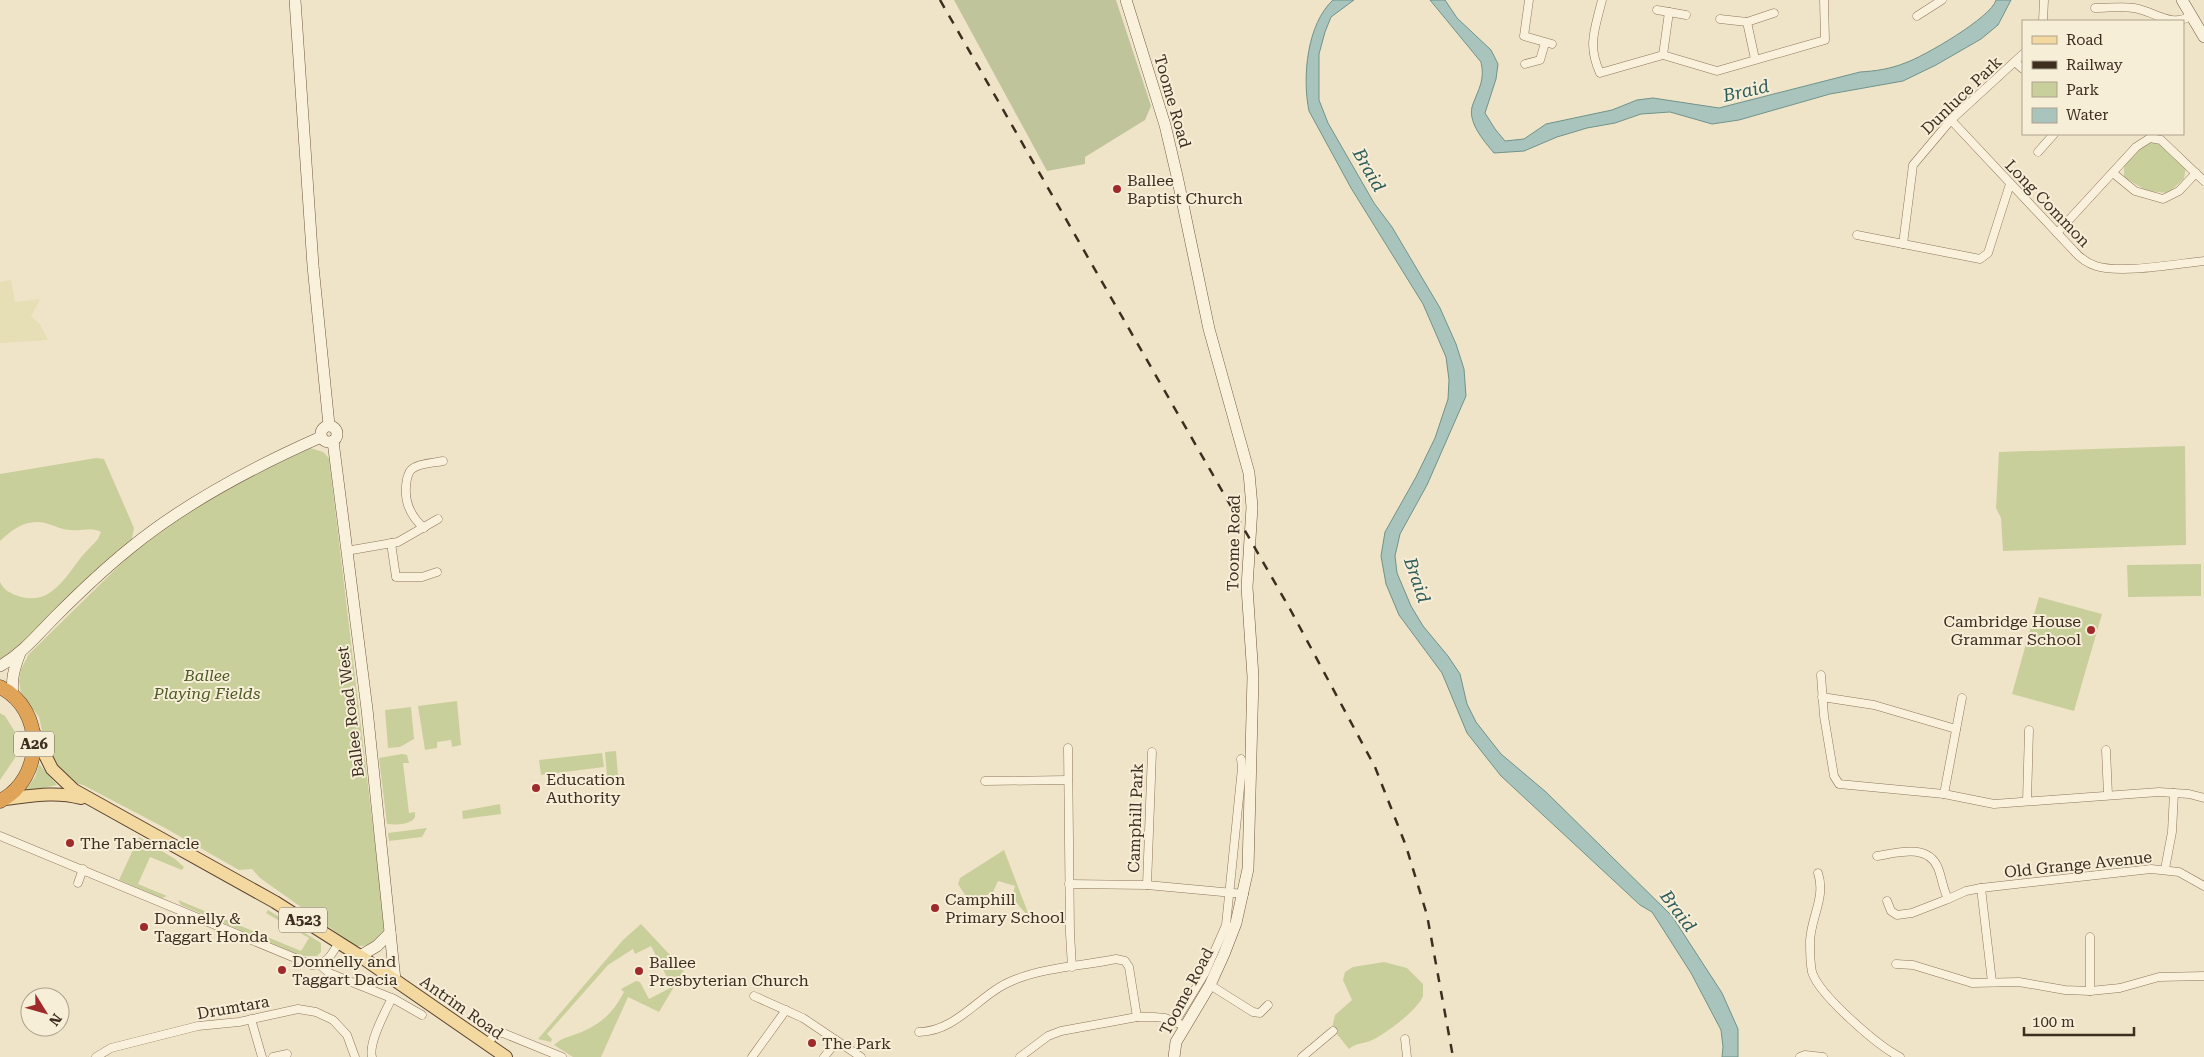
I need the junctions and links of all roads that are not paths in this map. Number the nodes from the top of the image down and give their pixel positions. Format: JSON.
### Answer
{"nodes":[{"id":1,"x":295,"y":0,"type":"edge"},
{"id":2,"x":1126,"y":0,"type":"edge"},
{"id":3,"x":1529,"y":0,"type":"edge"},
{"id":4,"x":1602,"y":0,"type":"edge"},
{"id":5,"x":1824,"y":0,"type":"edge"},
{"id":6,"x":1942,"y":0,"type":"edge"},
{"id":7,"x":2044,"y":0,"type":"edge"},
{"id":8,"x":2182,"y":0,"type":"edge"},
{"id":9,"x":2095,"y":8,"type":"dead end"},
{"id":10,"x":1657,"y":10,"type":"dead end"},
{"id":11,"x":1669,"y":12,"type":"junction"},
{"id":12,"x":1774,"y":13,"type":"dead end"},
{"id":13,"x":1686,"y":15,"type":"dead end"},
{"id":14,"x":1917,"y":16,"type":"dead end"},
{"id":15,"x":2190,"y":16,"type":"junction"},
{"id":16,"x":1720,"y":18,"type":"dead end"},
{"id":17,"x":2042,"y":20,"type":"edge"},
{"id":18,"x":1747,"y":22,"type":"junction"},
{"id":19,"x":2204,"y":37,"type":"edge"},
{"id":20,"x":1663,"y":55,"type":"junction"},
{"id":21,"x":2022,"y":55,"type":"edge"},
{"id":22,"x":1755,"y":59,"type":"junction"},
{"id":23,"x":2015,"y":62,"type":"junction"},
{"id":24,"x":1524,"y":64,"type":"dead end"},
{"id":25,"x":2022,"y":68,"type":"edge"},
{"id":26,"x":1951,"y":120,"type":"junction"},
{"id":27,"x":2053,"y":135,"type":"edge"},
{"id":28,"x":2038,"y":152,"type":"dead end"},
{"id":29,"x":2113,"y":173,"type":"junction"},
{"id":30,"x":2196,"y":173,"type":"junction"},
{"id":31,"x":2204,"y":180,"type":"edge"},
{"id":32,"x":2010,"y":184,"type":"junction"},
{"id":33,"x":2057,"y":233,"type":"junction"},
{"id":34,"x":1857,"y":235,"type":"dead end"},
{"id":35,"x":1903,"y":244,"type":"junction"},
{"id":36,"x":2204,"y":261,"type":"edge"},
{"id":37,"x":329,"y":425,"type":"junction"},
{"id":38,"x":321,"y":437,"type":"junction"},
{"id":39,"x":332,"y":441,"type":"junction"},
{"id":40,"x":443,"y":461,"type":"dead end"},
{"id":41,"x":438,"y":519,"type":"dead end"},
{"id":42,"x":424,"y":528,"type":"junction"},
{"id":43,"x":392,"y":543,"type":"junction"},
{"id":44,"x":346,"y":551,"type":"junction"},
{"id":45,"x":437,"y":572,"type":"dead end"},
{"id":46,"x":20,"y":653,"type":"junction"},
{"id":47,"x":0,"y":666,"type":"edge"},
{"id":48,"x":1821,"y":675,"type":"dead end"},
{"id":49,"x":0,"y":687,"type":"edge"},
{"id":50,"x":13,"y":696,"type":"junction"},
{"id":51,"x":1822,"y":697,"type":"junction"},
{"id":52,"x":1962,"y":698,"type":"dead end"},
{"id":53,"x":1956,"y":728,"type":"junction"},
{"id":54,"x":2029,"y":730,"type":"dead end"},
{"id":55,"x":34,"y":734,"type":"junction"},
{"id":56,"x":1068,"y":748,"type":"dead end"},
{"id":57,"x":2106,"y":750,"type":"dead end"},
{"id":58,"x":1152,"y":752,"type":"dead end"},
{"id":59,"x":1241,"y":759,"type":"dead end"},
{"id":60,"x":1068,"y":780,"type":"junction"},
{"id":61,"x":985,"y":781,"type":"dead end"},
{"id":62,"x":2174,"y":793,"type":"junction"},
{"id":63,"x":1944,"y":794,"type":"junction"},
{"id":64,"x":2108,"y":795,"type":"junction"},
{"id":65,"x":2204,"y":798,"type":"edge"},
{"id":66,"x":2,"y":800,"type":"edge"},
{"id":67,"x":90,"y":800,"type":"junction"},
{"id":68,"x":2027,"y":801,"type":"junction"},
{"id":69,"x":0,"y":836,"type":"edge"},
{"id":70,"x":1877,"y":856,"type":"dead end"},
{"id":71,"x":83,"y":869,"type":"junction"},
{"id":72,"x":2165,"y":869,"type":"junction"},
{"id":73,"x":1818,"y":873,"type":"dead end"},
{"id":74,"x":78,"y":883,"type":"dead end"},
{"id":75,"x":1069,"y":884,"type":"junction"},
{"id":76,"x":1147,"y":885,"type":"junction"},
{"id":77,"x":2204,"y":886,"type":"edge"},
{"id":78,"x":1980,"y":888,"type":"junction"},
{"id":79,"x":1230,"y":893,"type":"junction"},
{"id":80,"x":1244,"y":894,"type":"junction"},
{"id":81,"x":1948,"y":899,"type":"junction"},
{"id":82,"x":1888,"y":901,"type":"dead end"},
{"id":83,"x":390,"y":933,"type":"junction"},
{"id":84,"x":2090,"y":937,"type":"dead end"},
{"id":85,"x":339,"y":942,"type":"junction"},
{"id":86,"x":360,"y":956,"type":"junction"},
{"id":87,"x":1896,"y":964,"type":"dead end"},
{"id":88,"x":320,"y":965,"type":"junction"},
{"id":89,"x":1072,"y":967,"type":"junction"},
{"id":90,"x":2204,"y":976,"type":"edge"},
{"id":91,"x":395,"y":980,"type":"junction"},
{"id":92,"x":1992,"y":982,"type":"junction"},
{"id":93,"x":1210,"y":985,"type":"junction"},
{"id":94,"x":2090,"y":991,"type":"junction"},
{"id":95,"x":754,"y":996,"type":"dead end"},
{"id":96,"x":392,"y":998,"type":"junction"},
{"id":97,"x":1268,"y":1005,"type":"dead end"},
{"id":98,"x":786,"y":1010,"type":"junction"},
{"id":99,"x":422,"y":1015,"type":"dead end"},
{"id":100,"x":1137,"y":1017,"type":"junction"},
{"id":101,"x":251,"y":1019,"type":"junction"},
{"id":102,"x":1179,"y":1024,"type":"junction"},
{"id":103,"x":1333,"y":1031,"type":"dead end"},
{"id":104,"x":918,"y":1032,"type":"dead end"},
{"id":105,"x":1405,"y":1040,"type":"dead end"},
{"id":106,"x":836,"y":1041,"type":"junction"},
{"id":107,"x":487,"y":1043,"type":"junction"},
{"id":108,"x":287,"y":1054,"type":"dead end"},
{"id":109,"x":1023,"y":1056,"type":"edge"},
{"id":110,"x":1895,"y":1056,"type":"edge"},
{"id":111,"x":96,"y":1057,"type":"edge"},
{"id":112,"x":262,"y":1057,"type":"edge"},
{"id":113,"x":273,"y":1057,"type":"edge"},
{"id":114,"x":356,"y":1057,"type":"edge"},
{"id":115,"x":372,"y":1057,"type":"edge"},
{"id":116,"x":506,"y":1057,"type":"edge"},
{"id":117,"x":562,"y":1057,"type":"edge"},
{"id":118,"x":752,"y":1057,"type":"edge"},
{"id":119,"x":824,"y":1057,"type":"edge"},
{"id":120,"x":860,"y":1057,"type":"edge"},
{"id":121,"x":1174,"y":1057,"type":"edge"},
{"id":122,"x":1302,"y":1057,"type":"edge"},
{"id":123,"x":1407,"y":1057,"type":"edge"},
{"id":124,"x":1800,"y":1057,"type":"edge"},
{"id":125,"x":1823,"y":1057,"type":"edge"}],
"edges":[{"from":1,"to":37,"type":"street"},
{"from":2,"to":80,"type":"street","name":"Toome Road"},
{"from":3,"to":24,"type":"street"},
{"from":4,"to":20,"type":"street"},
{"from":5,"to":22,"type":"street"},
{"from":6,"to":14,"type":"street"},
{"from":7,"to":17,"type":"street"},
{"from":8,"to":15,"type":"street"},
{"from":9,"to":15,"type":"street"},
{"from":10,"to":11,"type":"street"},
{"from":11,"to":13,"type":"street"},
{"from":11,"to":20,"type":"street"},
{"from":12,"to":18,"type":"street"},
{"from":15,"to":19,"type":"street"},
{"from":16,"to":18,"type":"street"},
{"from":18,"to":22,"type":"street"},
{"from":20,"to":22,"type":"street"},
{"from":21,"to":23,"type":"street","name":"Dunluce Park"},
{"from":23,"to":25,"type":"street"},
{"from":23,"to":26,"type":"street","name":"Dunluce Park"},
{"from":26,"to":32,"type":"street","name":"Long Common"},
{"from":26,"to":35,"type":"street","name":"Dunluce Park"},
{"from":27,"to":28,"type":"street"},
{"from":29,"to":30,"type":"street"},
{"from":29,"to":30,"type":"street"},
{"from":29,"to":33,"type":"street"},
{"from":30,"to":31,"type":"street"},
{"from":32,"to":33,"type":"street","name":"Long Common"},
{"from":32,"to":35,"type":"street"},
{"from":33,"to":36,"type":"street","name":"Long Common"},
{"from":34,"to":35,"type":"street"},
{"from":37,"to":38,"type":"street"},
{"from":37,"to":39,"type":"street"},
{"from":38,"to":39,"type":"street"},
{"from":38,"to":46,"type":"street"},
{"from":39,"to":44,"type":"street","name":"Ballee Road West"},
{"from":40,"to":42,"type":"street"},
{"from":41,"to":42,"type":"street"},
{"from":42,"to":43,"type":"street"},
{"from":43,"to":44,"type":"street"},
{"from":43,"to":45,"type":"street"},
{"from":44,"to":83,"type":"street","name":"Ballee Road West"},
{"from":46,"to":47,"type":"street"},
{"from":46,"to":50,"type":"street"},
{"from":48,"to":51,"type":"street"},
{"from":49,"to":50,"type":"highway","number":"A26"},
{"from":50,"to":55,"type":"highway","number":"A26"},
{"from":51,"to":53,"type":"street"},
{"from":51,"to":63,"type":"street"},
{"from":52,"to":53,"type":"street"},
{"from":53,"to":63,"type":"street"},
{"from":54,"to":68,"type":"street"},
{"from":55,"to":66,"type":"highway","number":"A26"},
{"from":55,"to":67,"type":"main road","name":"Antrim Road","number":"A523"},
{"from":56,"to":60,"type":"street"},
{"from":57,"to":64,"type":"street"},
{"from":58,"to":76,"type":"street","name":"Camphill Park"},
{"from":59,"to":79,"type":"street","name":"Toome Road"},
{"from":60,"to":61,"type":"street"},
{"from":60,"to":75,"type":"street"},
{"from":62,"to":64,"type":"street"},
{"from":62,"to":65,"type":"street"},
{"from":62,"to":72,"type":"street"},
{"from":63,"to":68,"type":"street"},
{"from":64,"to":68,"type":"street"},
{"from":66,"to":67,"type":"main road","name":"Antrim Road","number":"A523"},
{"from":67,"to":85,"type":"main road","name":"Antrim Road","number":"A523"},
{"from":69,"to":71,"type":"street"},
{"from":70,"to":81,"type":"street"},
{"from":71,"to":74,"type":"street"},
{"from":71,"to":88,"type":"street"},
{"from":72,"to":77,"type":"street","name":"Old Grange Avenue"},
{"from":72,"to":78,"type":"street","name":"Old Grange Avenue"},
{"from":73,"to":110,"type":"street"},
{"from":75,"to":76,"type":"street","name":"Camphill Park"},
{"from":75,"to":89,"type":"street"},
{"from":76,"to":79,"type":"street","name":"Camphill Park"},
{"from":78,"to":81,"type":"street","name":"Old Grange Avenue"},
{"from":78,"to":92,"type":"street"},
{"from":79,"to":80,"type":"street","name":"Camphill Park"},
{"from":79,"to":102,"type":"street","name":"Toome Road"},
{"from":80,"to":93,"type":"street","name":"Toome Road"},
{"from":81,"to":82,"type":"street","name":"Old Grange Avenue"},
{"from":83,"to":86,"type":"street"},
{"from":83,"to":91,"type":"street","name":"Ballee Road West"},
{"from":84,"to":94,"type":"street"},
{"from":85,"to":86,"type":"main road","name":"Antrim Road","number":"A523"},
{"from":85,"to":88,"type":"street"},
{"from":86,"to":91,"type":"main road","name":"Antrim Road","number":"A523"},
{"from":87,"to":92,"type":"street"},
{"from":88,"to":96,"type":"street"},
{"from":89,"to":100,"type":"street"},
{"from":89,"to":104,"type":"street"},
{"from":90,"to":94,"type":"street"},
{"from":91,"to":107,"type":"main road","name":"Antrim Road","number":"A523"},
{"from":92,"to":94,"type":"street"},
{"from":93,"to":97,"type":"street"},
{"from":93,"to":102,"type":"street","name":"Toome Road"},
{"from":95,"to":98,"type":"street"},
{"from":96,"to":99,"type":"street"},
{"from":96,"to":115,"type":"street"},
{"from":98,"to":106,"type":"street"},
{"from":98,"to":118,"type":"street"},
{"from":100,"to":102,"type":"street"},
{"from":100,"to":109,"type":"street"},
{"from":101,"to":111,"type":"street","name":"Drumtara"},
{"from":101,"to":112,"type":"street"},
{"from":101,"to":114,"type":"street","name":"Drumtara"},
{"from":102,"to":121,"type":"street","name":"Toome Road"},
{"from":103,"to":122,"type":"street"},
{"from":105,"to":123,"type":"street"},
{"from":106,"to":119,"type":"street"},
{"from":106,"to":120,"type":"street"},
{"from":107,"to":116,"type":"main road","name":"Antrim Road","number":"A523"},
{"from":107,"to":117,"type":"street"},
{"from":108,"to":113,"type":"street"},
{"from":124,"to":125,"type":"street"}]}
